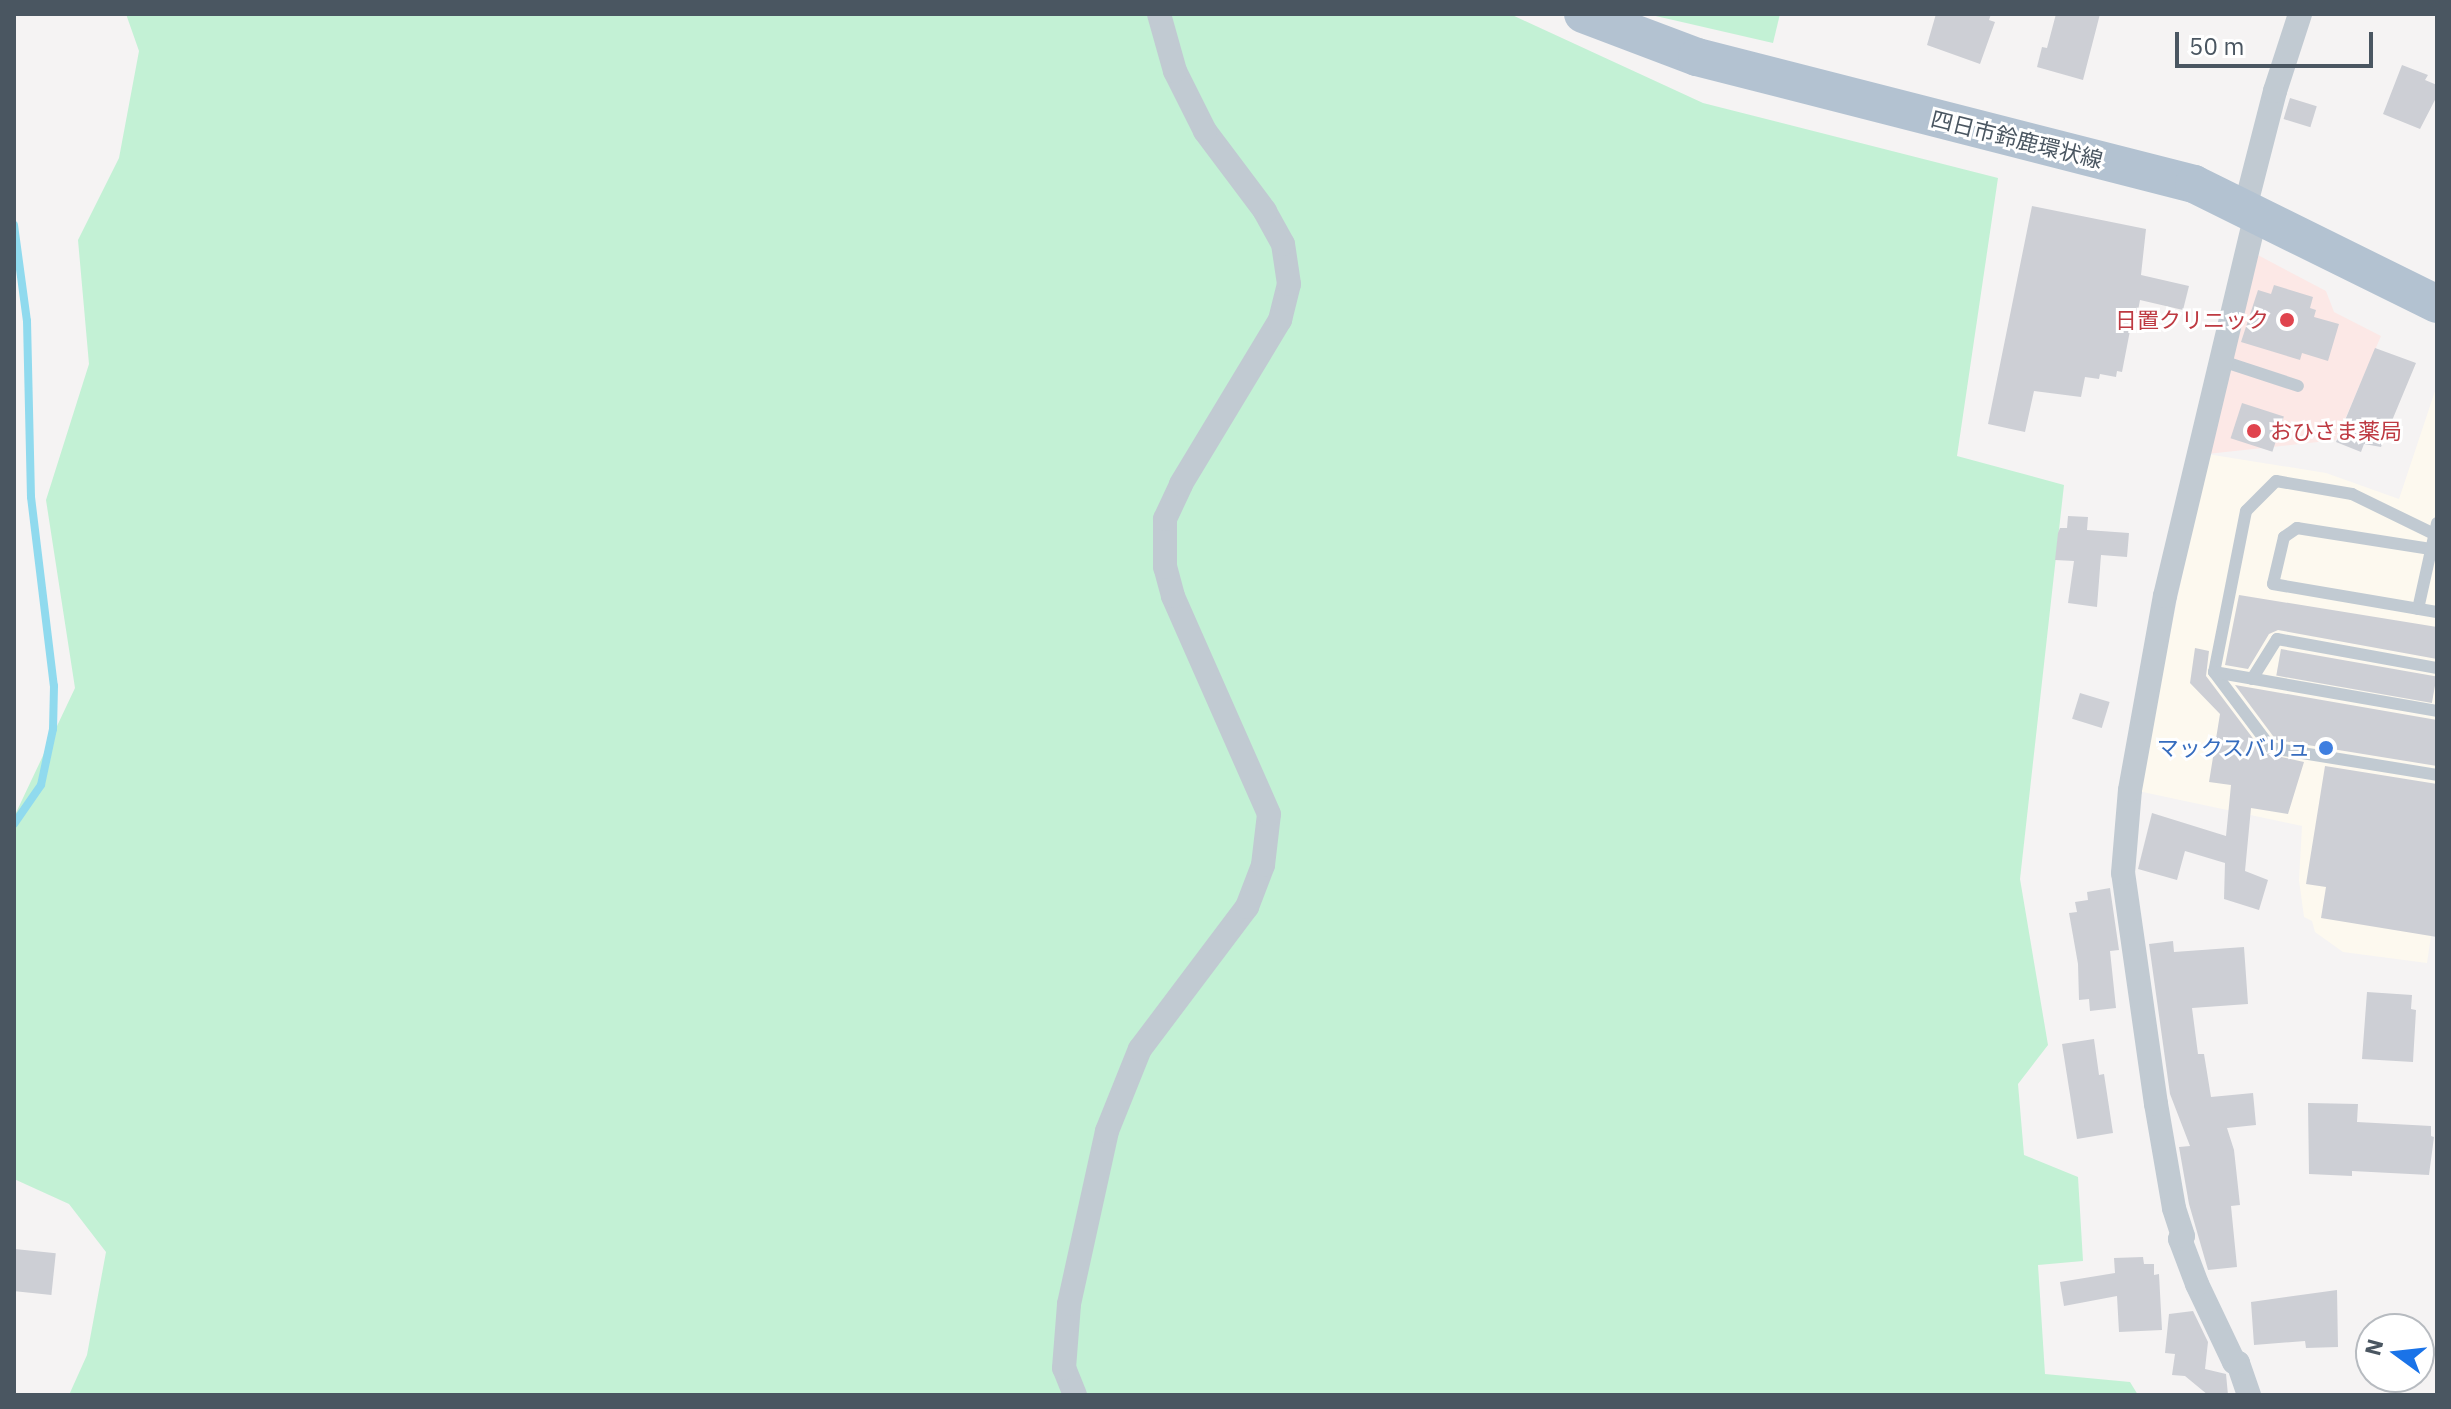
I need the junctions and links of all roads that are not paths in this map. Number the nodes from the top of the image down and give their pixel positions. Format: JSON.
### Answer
{"nodes":[{"id":1,"x":1159,"y":14,"type":"edge"},
{"id":2,"x":1583,"y":14,"type":"edge"},
{"id":3,"x":2300,"y":14,"type":"edge"},
{"id":4,"x":2250,"y":211,"type":"junction"},
{"id":5,"x":2437,"y":304,"type":"edge"},
{"id":6,"x":2219,"y":360,"type":"junction"},
{"id":7,"x":2298,"y":386,"type":"dead end"},
{"id":8,"x":2436,"y":528,"type":"edge"},
{"id":9,"x":2434,"y":549,"type":"edge"},
{"id":10,"x":2418,"y":609,"type":"junction"},
{"id":11,"x":2437,"y":612,"type":"edge"},
{"id":12,"x":2437,"y":668,"type":"edge"},
{"id":13,"x":2214,"y":672,"type":"junction"},
{"id":14,"x":2252,"y":679,"type":"junction"},
{"id":15,"x":2437,"y":695,"type":"edge"},
{"id":16,"x":2435,"y":711,"type":"edge"},
{"id":17,"x":2437,"y":775,"type":"edge"},
{"id":18,"x":1075,"y":1395,"type":"edge"},
{"id":19,"x":2249,"y":1395,"type":"edge"}],
"edges":[{"from":1,"to":18,"type":"street"},
{"from":2,"to":4,"type":"main road","name":"四日市鈴鹿環状線"},
{"from":3,"to":4,"type":"street"},
{"from":4,"to":5,"type":"main road","name":"四日市鈴鹿環状線"},
{"from":4,"to":6,"type":"street"},
{"from":6,"to":7,"type":"lane"},
{"from":6,"to":19,"type":"street"},
{"from":8,"to":9,"type":"lane"},
{"from":8,"to":13,"type":"lane"},
{"from":9,"to":10,"type":"lane"},
{"from":9,"to":10,"type":"lane"},
{"from":10,"to":11,"type":"lane"},
{"from":12,"to":14,"type":"lane"},
{"from":13,"to":14,"type":"lane"},
{"from":13,"to":17,"type":"lane"},
{"from":14,"to":16,"type":"lane"},
{"from":15,"to":16,"type":"lane"}]}
